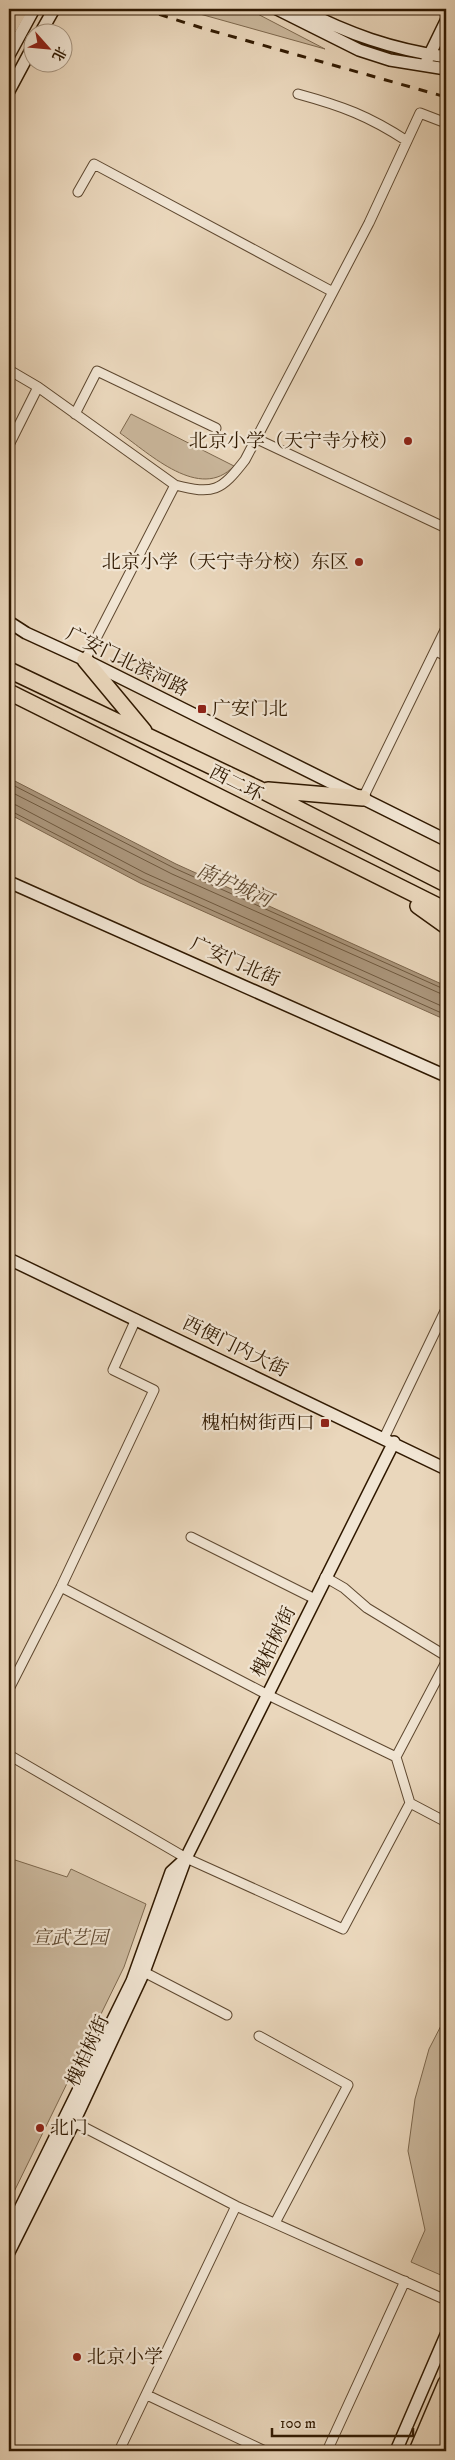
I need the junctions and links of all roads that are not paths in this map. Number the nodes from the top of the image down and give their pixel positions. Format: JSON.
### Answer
{"nodes":[{"id":1,"x":20,"y":9,"type":"edge"},
{"id":2,"x":34,"y":9,"type":"edge"},
{"id":3,"x":54,"y":9,"type":"edge"},
{"id":4,"x":277,"y":9,"type":"edge"},
{"id":5,"x":300,"y":9,"type":"edge"},
{"id":6,"x":446,"y":21,"type":"edge"},
{"id":7,"x":47,"y":22,"type":"edge"},
{"id":8,"x":9,"y":28,"type":"edge"},
{"id":9,"x":9,"y":54,"type":"edge"},
{"id":10,"x":430,"y":54,"type":"junction"},
{"id":11,"x":446,"y":56,"type":"edge"},
{"id":12,"x":425,"y":66,"type":"junction"},
{"id":13,"x":22,"y":67,"type":"edge"},
{"id":14,"x":446,"y":69,"type":"edge"},
{"id":15,"x":9,"y":91,"type":"edge"},
{"id":16,"x":298,"y":94,"type":"dead end"},
{"id":17,"x":446,"y":123,"type":"edge"},
{"id":18,"x":407,"y":141,"type":"junction"},
{"id":19,"x":78,"y":192,"type":"dead end"},
{"id":20,"x":333,"y":292,"type":"junction"},
{"id":21,"x":9,"y":370,"type":"edge"},
{"id":22,"x":38,"y":387,"type":"junction"},
{"id":23,"x":75,"y":414,"type":"junction"},
{"id":24,"x":216,"y":428,"type":"dead end"},
{"id":25,"x":257,"y":439,"type":"junction"},
{"id":26,"x":9,"y":445,"type":"edge"},
{"id":27,"x":175,"y":485,"type":"junction"},
{"id":28,"x":446,"y":528,"type":"edge"},
{"id":29,"x":9,"y":622,"type":"edge"},
{"id":30,"x":446,"y":628,"type":"edge"},
{"id":31,"x":436,"y":651,"type":"junction"},
{"id":32,"x":446,"y":656,"type":"edge"},
{"id":33,"x":9,"y":658,"type":"edge"},
{"id":34,"x":85,"y":660,"type":"junction"},
{"id":35,"x":9,"y":670,"type":"edge"},
{"id":36,"x":32,"y":682,"type":"junction"},
{"id":37,"x":9,"y":692,"type":"edge"},
{"id":38,"x":9,"y":701,"type":"edge"},
{"id":39,"x":57,"y":716,"type":"junction"},
{"id":40,"x":147,"y":734,"type":"junction"},
{"id":41,"x":259,"y":789,"type":"junction"},
{"id":42,"x":363,"y":798,"type":"junction"},
{"id":43,"x":446,"y":840,"type":"edge"},
{"id":44,"x":383,"y":851,"type":"junction"},
{"id":45,"x":446,"y":874,"type":"edge"},
{"id":46,"x":373,"y":876,"type":"junction"},
{"id":47,"x":9,"y":882,"type":"edge"},
{"id":48,"x":446,"y":884,"type":"edge"},
{"id":49,"x":446,"y":910,"type":"edge"},
{"id":50,"x":446,"y":926,"type":"edge"},
{"id":51,"x":446,"y":1076,"type":"edge"},
{"id":52,"x":9,"y":1259,"type":"edge"},
{"id":53,"x":446,"y":1309,"type":"edge"},
{"id":54,"x":136,"y":1319,"type":"junction"},
{"id":55,"x":389,"y":1440,"type":"junction"},
{"id":56,"x":446,"y":1468,"type":"edge"},
{"id":57,"x":191,"y":1537,"type":"dead end"},
{"id":58,"x":325,"y":1577,"type":"junction"},
{"id":59,"x":61,"y":1588,"type":"junction"},
{"id":60,"x":315,"y":1600,"type":"junction"},
{"id":61,"x":446,"y":1656,"type":"edge"},
{"id":62,"x":446,"y":1662,"type":"edge"},
{"id":63,"x":9,"y":1689,"type":"edge"},
{"id":64,"x":268,"y":1695,"type":"junction"},
{"id":65,"x":9,"y":1756,"type":"edge"},
{"id":66,"x":396,"y":1757,"type":"junction"},
{"id":67,"x":410,"y":1803,"type":"junction"},
{"id":68,"x":446,"y":1822,"type":"edge"},
{"id":69,"x":186,"y":1858,"type":"junction"},
{"id":70,"x":144,"y":1972,"type":"junction"},
{"id":71,"x":227,"y":2015,"type":"dead end"},
{"id":72,"x":259,"y":2036,"type":"dead end"},
{"id":73,"x":70,"y":2120,"type":"junction"},
{"id":74,"x":236,"y":2206,"type":"junction"},
{"id":75,"x":275,"y":2223,"type":"junction"},
{"id":76,"x":9,"y":2231,"type":"edge"},
{"id":77,"x":9,"y":2252,"type":"edge"},
{"id":78,"x":404,"y":2281,"type":"junction"},
{"id":79,"x":446,"y":2300,"type":"edge"},
{"id":80,"x":446,"y":2335,"type":"edge"},
{"id":81,"x":446,"y":2383,"type":"edge"},
{"id":82,"x":147,"y":2395,"type":"junction"},
{"id":83,"x":446,"y":2421,"type":"edge"},
{"id":84,"x":119,"y":2451,"type":"edge"},
{"id":85,"x":265,"y":2451,"type":"edge"},
{"id":86,"x":327,"y":2451,"type":"edge"},
{"id":87,"x":396,"y":2451,"type":"edge"},
{"id":88,"x":417,"y":2451,"type":"edge"},
{"id":89,"x":433,"y":2451,"type":"edge"}],
"edges":[{"from":1,"to":8,"type":"highway"},
{"from":2,"to":9,"type":"street"},
{"from":3,"to":7,"type":"street"},
{"from":4,"to":12,"type":"street"},
{"from":5,"to":10,"type":"street"},
{"from":6,"to":10,"type":"street"},
{"from":10,"to":11,"type":"street"},
{"from":10,"to":12,"type":"street"},
{"from":12,"to":14,"type":"street"},
{"from":13,"to":15,"type":"street"},
{"from":16,"to":18,"type":"street"},
{"from":17,"to":18,"type":"street"},
{"from":18,"to":20,"type":"street"},
{"from":19,"to":20,"type":"street"},
{"from":20,"to":25,"type":"street"},
{"from":21,"to":22,"type":"street"},
{"from":22,"to":23,"type":"street"},
{"from":22,"to":26,"type":"street"},
{"from":23,"to":24,"type":"street"},
{"from":23,"to":27,"type":"street"},
{"from":25,"to":27,"type":"street"},
{"from":25,"to":28,"type":"street"},
{"from":27,"to":34,"type":"street"},
{"from":29,"to":34,"type":"street","name":"广安门北滨河路"},
{"from":30,"to":31,"type":"street"},
{"from":31,"to":32,"type":"street"},
{"from":31,"to":42,"type":"street"},
{"from":33,"to":36,"type":"highway"},
{"from":34,"to":40,"type":"highway"},
{"from":34,"to":42,"type":"street","name":"广安门北滨河路"},
{"from":35,"to":36,"type":"highway","name":"西二环"},
{"from":36,"to":40,"type":"highway","name":"西二环"},
{"from":37,"to":39,"type":"highway","name":"西二环"},
{"from":38,"to":39,"type":"highway"},
{"from":39,"to":46,"type":"highway","name":"西二环"},
{"from":40,"to":41,"type":"highway","name":"西二环"},
{"from":41,"to":42,"type":"highway"},
{"from":41,"to":44,"type":"highway","name":"西二环"},
{"from":42,"to":43,"type":"street","name":"广安门北滨河路"},
{"from":44,"to":45,"type":"highway"},
{"from":44,"to":48,"type":"highway","name":"西二环"},
{"from":46,"to":49,"type":"highway","name":"西二环"},
{"from":46,"to":50,"type":"highway"},
{"from":47,"to":51,"type":"street","name":"广安门北街"},
{"from":52,"to":54,"type":"street","name":"西便门内大街"},
{"from":53,"to":55,"type":"street"},
{"from":54,"to":55,"type":"street","name":"西便门内大街"},
{"from":54,"to":59,"type":"street"},
{"from":55,"to":56,"type":"street","name":"西便门内大街"},
{"from":55,"to":58,"type":"street","name":"槐柏树街"},
{"from":57,"to":60,"type":"street"},
{"from":58,"to":60,"type":"street","name":"槐柏树街"},
{"from":58,"to":61,"type":"street"},
{"from":59,"to":63,"type":"street"},
{"from":59,"to":64,"type":"street"},
{"from":60,"to":64,"type":"street","name":"槐柏树街"},
{"from":62,"to":66,"type":"street"},
{"from":64,"to":66,"type":"street"},
{"from":64,"to":69,"type":"street","name":"槐柏树街"},
{"from":65,"to":69,"type":"street"},
{"from":66,"to":67,"type":"street"},
{"from":67,"to":68,"type":"street"},
{"from":67,"to":69,"type":"street"},
{"from":69,"to":70,"type":"street","name":"槐柏树街"},
{"from":69,"to":73,"type":"street","name":"槐柏树街"},
{"from":70,"to":71,"type":"street"},
{"from":70,"to":73,"type":"street","name":"槐柏树街"},
{"from":72,"to":75,"type":"street"},
{"from":73,"to":74,"type":"street"},
{"from":73,"to":76,"type":"street","name":"槐柏树街"},
{"from":73,"to":77,"type":"street","name":"槐柏树街"},
{"from":74,"to":75,"type":"street"},
{"from":74,"to":82,"type":"street"},
{"from":75,"to":78,"type":"street"},
{"from":78,"to":79,"type":"street"},
{"from":78,"to":86,"type":"street"},
{"from":80,"to":87,"type":"street"},
{"from":81,"to":88,"type":"highway"},
{"from":82,"to":84,"type":"street"},
{"from":82,"to":85,"type":"street"},
{"from":83,"to":89,"type":"highway"}]}
